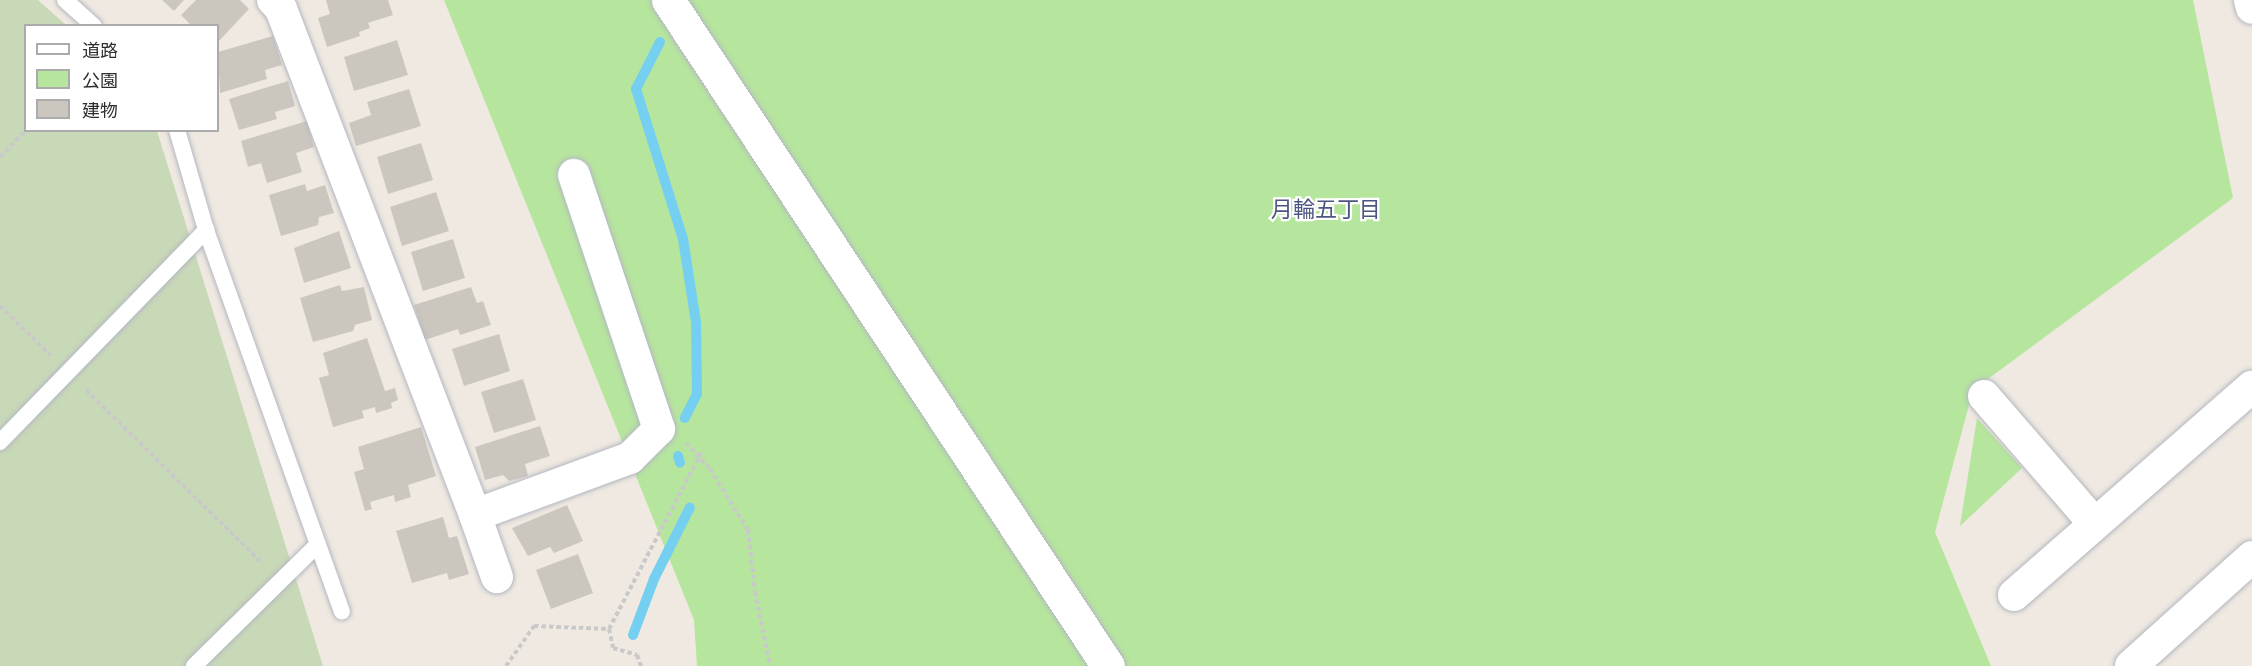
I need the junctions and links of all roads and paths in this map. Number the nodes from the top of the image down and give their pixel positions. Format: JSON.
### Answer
{"nodes":[{"id":1,"x":65,"y":0,"type":"edge"},
{"id":2,"x":273,"y":0,"type":"edge"},
{"id":3,"x":668,"y":0,"type":"edge"},
{"id":4,"x":92,"y":24,"type":"edge"},
{"id":5,"x":24,"y":132,"type":"edge"},
{"id":6,"x":178,"y":132,"type":"edge"},
{"id":7,"x":0,"y":157,"type":"edge"},
{"id":8,"x":574,"y":175,"type":"dead end"},
{"id":9,"x":207,"y":230,"type":"junction"},
{"id":10,"x":0,"y":306,"type":"edge"},
{"id":11,"x":68,"y":372,"type":"junction"},
{"id":12,"x":2252,"y":387,"type":"edge"},
{"id":13,"x":1984,"y":396,"type":"dead end"},
{"id":14,"x":660,"y":429,"type":"junction"},
{"id":15,"x":0,"y":442,"type":"edge"},
{"id":16,"x":703,"y":449,"type":"dead end"},
{"id":17,"x":699,"y":457,"type":"junction"},
{"id":18,"x":475,"y":515,"type":"junction"},
{"id":19,"x":2096,"y":524,"type":"junction"},
{"id":20,"x":317,"y":545,"type":"junction"},
{"id":21,"x":2252,"y":557,"type":"edge"},
{"id":22,"x":497,"y":577,"type":"dead end"},
{"id":23,"x":280,"y":581,"type":"junction"},
{"id":24,"x":2014,"y":595,"type":"dead end"},
{"id":25,"x":342,"y":612,"type":"dead end"},
{"id":26,"x":609,"y":629,"type":"junction"},
{"id":27,"x":194,"y":666,"type":"edge"},
{"id":28,"x":506,"y":666,"type":"edge"},
{"id":29,"x":640,"y":666,"type":"edge"},
{"id":30,"x":770,"y":666,"type":"edge"},
{"id":31,"x":1108,"y":666,"type":"edge"},
{"id":32,"x":2131,"y":666,"type":"edge"}],
"edges":[{"from":1,"to":4,"type":"lane"},
{"from":2,"to":18,"type":"street"},
{"from":3,"to":31,"type":"street"},
{"from":5,"to":7,"type":"path"},
{"from":6,"to":9,"type":"lane"},
{"from":8,"to":14,"type":"street"},
{"from":9,"to":11,"type":"lane"},
{"from":9,"to":20,"type":"lane"},
{"from":10,"to":11,"type":"path"},
{"from":11,"to":15,"type":"lane"},
{"from":11,"to":23,"type":"path"},
{"from":12,"to":19,"type":"street"},
{"from":13,"to":19,"type":"street"},
{"from":14,"to":17,"type":"path"},
{"from":14,"to":18,"type":"street"},
{"from":16,"to":17,"type":"path"},
{"from":17,"to":26,"type":"path"},
{"from":17,"to":30,"type":"path"},
{"from":18,"to":22,"type":"street"},
{"from":19,"to":24,"type":"street"},
{"from":20,"to":23,"type":"lane"},
{"from":20,"to":25,"type":"lane"},
{"from":21,"to":32,"type":"street"},
{"from":23,"to":27,"type":"lane"},
{"from":26,"to":28,"type":"path"},
{"from":26,"to":29,"type":"path"}]}
